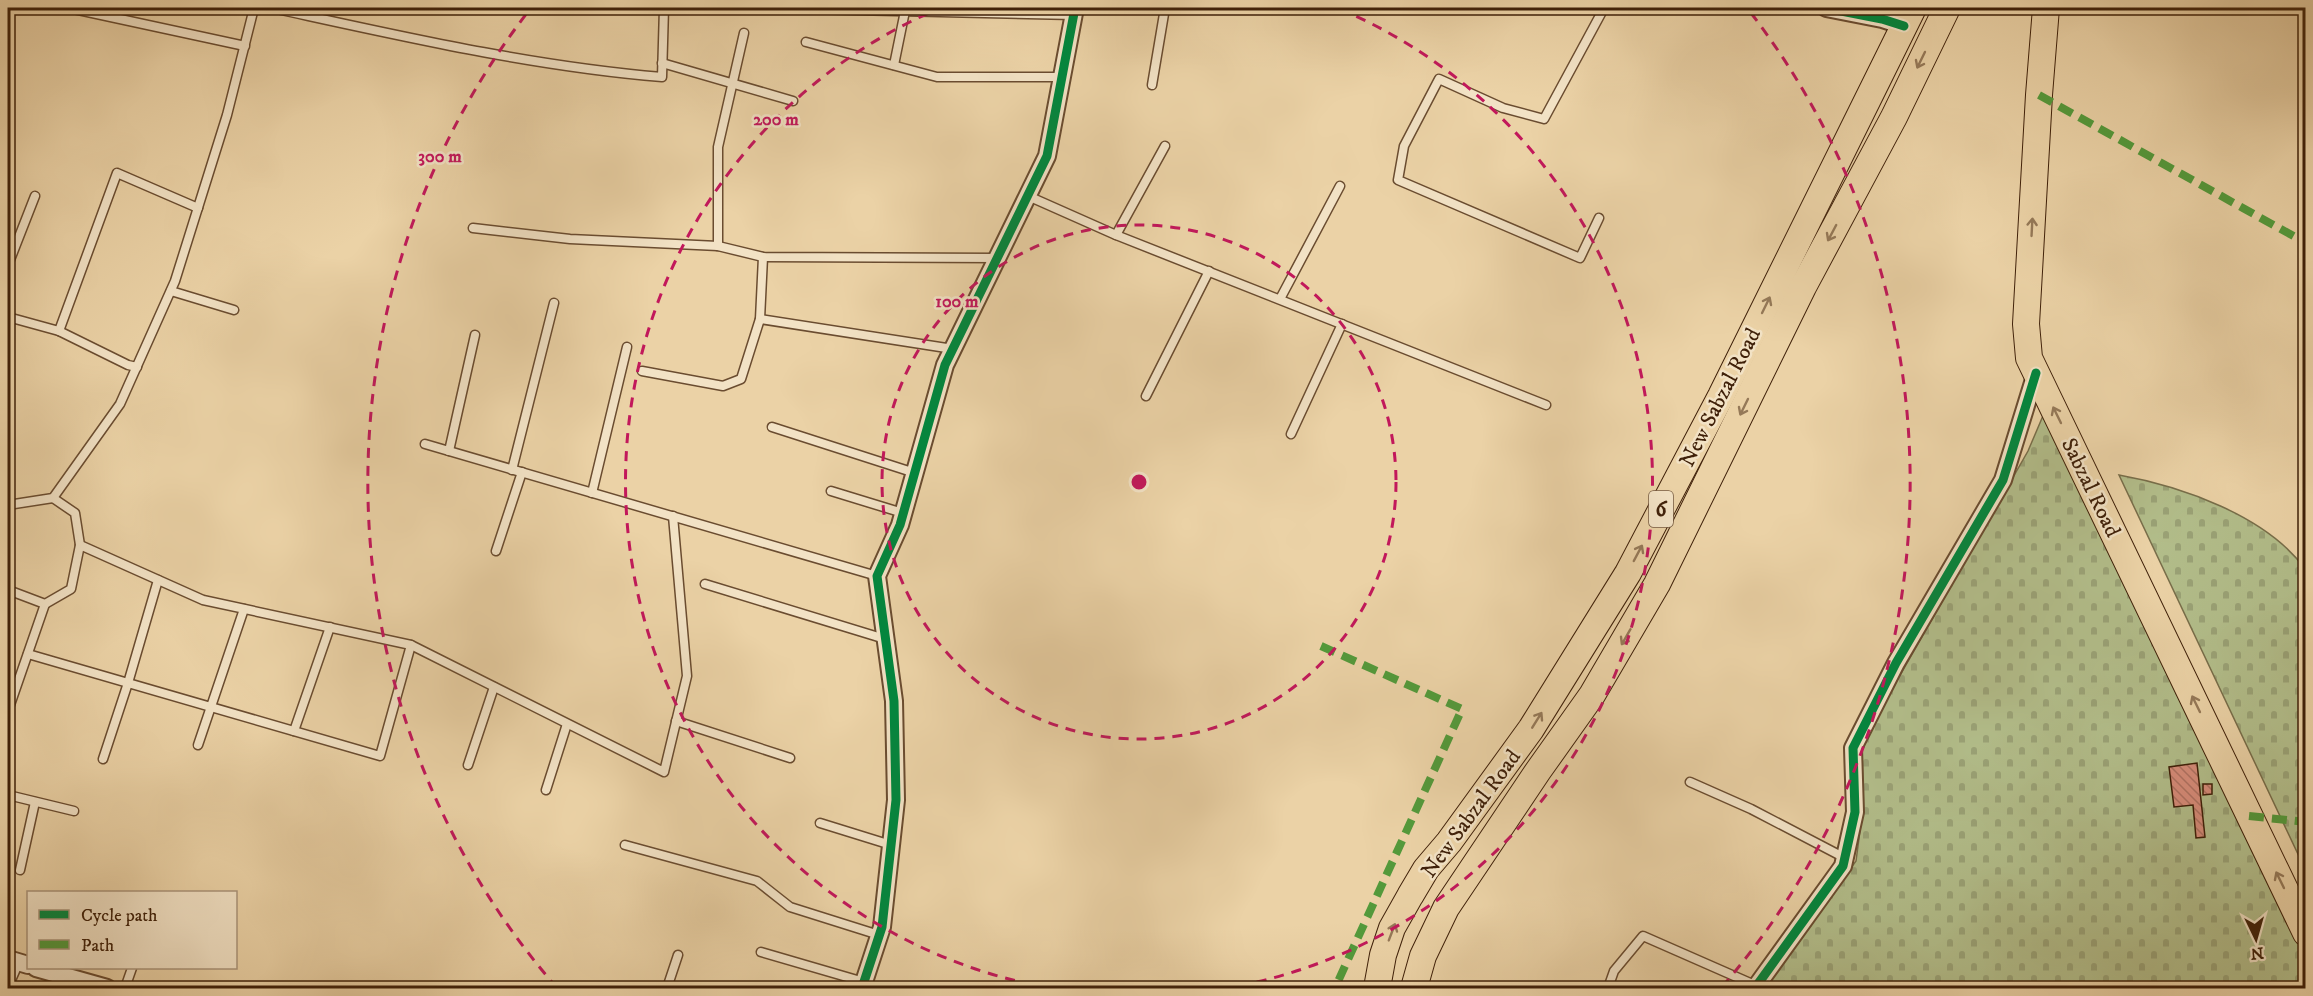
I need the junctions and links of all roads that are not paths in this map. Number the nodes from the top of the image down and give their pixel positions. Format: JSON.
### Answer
{"nodes":[{"id":1,"x":69,"y":8,"type":"edge"},
{"id":2,"x":254,"y":8,"type":"edge"},
{"id":3,"x":272,"y":8,"type":"edge"},
{"id":4,"x":664,"y":8,"type":"edge"},
{"id":5,"x":761,"y":8,"type":"edge"},
{"id":6,"x":814,"y":8,"type":"edge"},
{"id":7,"x":1165,"y":8,"type":"edge"},
{"id":8,"x":1604,"y":8,"type":"edge"},
{"id":9,"x":1826,"y":8,"type":"edge"},
{"id":10,"x":1947,"y":8,"type":"edge"},
{"id":11,"x":2046,"y":8,"type":"edge"},
{"id":12,"x":905,"y":11,"type":"junction"},
{"id":13,"x":1074,"y":11,"type":"edge"},
{"id":14,"x":1909,"y":17,"type":"edge"},
{"id":15,"x":744,"y":33,"type":"dead end"},
{"id":16,"x":806,"y":42,"type":"dead end"},
{"id":17,"x":245,"y":46,"type":"junction"},
{"id":18,"x":662,"y":63,"type":"junction"},
{"id":19,"x":894,"y":65,"type":"junction"},
{"id":20,"x":1062,"y":77,"type":"junction"},
{"id":21,"x":732,"y":83,"type":"junction"},
{"id":22,"x":1152,"y":85,"type":"dead end"},
{"id":23,"x":794,"y":101,"type":"dead end"},
{"id":24,"x":1166,"y":146,"type":"dead end"},
{"id":25,"x":1340,"y":186,"type":"dead end"},
{"id":26,"x":35,"y":196,"type":"dead end"},
{"id":27,"x":1028,"y":196,"type":"junction"},
{"id":28,"x":198,"y":208,"type":"junction"},
{"id":29,"x":1599,"y":218,"type":"dead end"},
{"id":30,"x":473,"y":228,"type":"dead end"},
{"id":31,"x":1116,"y":235,"type":"junction"},
{"id":32,"x":718,"y":246,"type":"junction"},
{"id":33,"x":9,"y":255,"type":"edge"},
{"id":34,"x":763,"y":257,"type":"junction"},
{"id":35,"x":998,"y":258,"type":"junction"},
{"id":36,"x":8,"y":265,"type":"edge"},
{"id":37,"x":1209,"y":272,"type":"junction"},
{"id":38,"x":171,"y":291,"type":"junction"},
{"id":39,"x":1280,"y":299,"type":"junction"},
{"id":40,"x":554,"y":303,"type":"dead end"},
{"id":41,"x":234,"y":310,"type":"dead end"},
{"id":42,"x":8,"y":317,"type":"edge"},
{"id":43,"x":760,"y":319,"type":"junction"},
{"id":44,"x":1342,"y":324,"type":"junction"},
{"id":45,"x":59,"y":331,"type":"junction"},
{"id":46,"x":475,"y":335,"type":"dead end"},
{"id":47,"x":627,"y":347,"type":"dead end"},
{"id":48,"x":953,"y":350,"type":"junction"},
{"id":49,"x":137,"y":367,"type":"junction"},
{"id":50,"x":642,"y":371,"type":"dead end"},
{"id":51,"x":2036,"y":373,"type":"junction"},
{"id":52,"x":1146,"y":396,"type":"dead end"},
{"id":53,"x":1546,"y":405,"type":"dead end"},
{"id":54,"x":772,"y":427,"type":"dead end"},
{"id":55,"x":1291,"y":434,"type":"dead end"},
{"id":56,"x":425,"y":444,"type":"dead end"},
{"id":57,"x":449,"y":452,"type":"junction"},
{"id":58,"x":512,"y":470,"type":"junction"},
{"id":59,"x":522,"y":472,"type":"junction"},
{"id":60,"x":915,"y":473,"type":"junction"},
{"id":61,"x":831,"y":491,"type":"dead end"},
{"id":62,"x":592,"y":493,"type":"junction"},
{"id":63,"x":53,"y":498,"type":"junction"},
{"id":64,"x":8,"y":505,"type":"edge"},
{"id":65,"x":903,"y":513,"type":"junction"},
{"id":66,"x":673,"y":516,"type":"junction"},
{"id":67,"x":80,"y":545,"type":"junction"},
{"id":68,"x":496,"y":550,"type":"dead end"},
{"id":69,"x":877,"y":576,"type":"junction"},
{"id":70,"x":158,"y":580,"type":"junction"},
{"id":71,"x":705,"y":584,"type":"dead end"},
{"id":72,"x":8,"y":590,"type":"edge"},
{"id":73,"x":45,"y":604,"type":"junction"},
{"id":74,"x":244,"y":609,"type":"junction"},
{"id":75,"x":330,"y":627,"type":"junction"},
{"id":76,"x":885,"y":639,"type":"junction"},
{"id":77,"x":411,"y":645,"type":"junction"},
{"id":78,"x":28,"y":654,"type":"junction"},
{"id":79,"x":128,"y":683,"type":"junction"},
{"id":80,"x":494,"y":687,"type":"junction"},
{"id":81,"x":10,"y":705,"type":"dead end"},
{"id":82,"x":211,"y":707,"type":"junction"},
{"id":83,"x":676,"y":721,"type":"junction"},
{"id":84,"x":567,"y":724,"type":"junction"},
{"id":85,"x":294,"y":731,"type":"junction"},
{"id":86,"x":198,"y":745,"type":"dead end"},
{"id":87,"x":790,"y":758,"type":"dead end"},
{"id":88,"x":103,"y":759,"type":"dead end"},
{"id":89,"x":468,"y":765,"type":"dead end"},
{"id":90,"x":1690,"y":782,"type":"dead end"},
{"id":91,"x":546,"y":790,"type":"dead end"},
{"id":92,"x":8,"y":795,"type":"edge"},
{"id":93,"x":35,"y":802,"type":"junction"},
{"id":94,"x":74,"y":812,"type":"dead end"},
{"id":95,"x":820,"y":823,"type":"dead end"},
{"id":96,"x":625,"y":845,"type":"dead end"},
{"id":97,"x":891,"y":845,"type":"junction"},
{"id":98,"x":1845,"y":858,"type":"junction"},
{"id":99,"x":20,"y":870,"type":"dead end"},
{"id":100,"x":2306,"y":933,"type":"edge"},
{"id":101,"x":879,"y":935,"type":"junction"},
{"id":102,"x":761,"y":952,"type":"dead end"},
{"id":103,"x":678,"y":955,"type":"dead end"},
{"id":104,"x":18,"y":962,"type":"edge"},
{"id":105,"x":40,"y":969,"type":"edge"},
{"id":106,"x":132,"y":969,"type":"edge"},
{"id":107,"x":863,"y":985,"type":"edge"},
{"id":108,"x":8,"y":987,"type":"edge"},
{"id":109,"x":1756,"y":987,"type":"edge"},
{"id":110,"x":107,"y":988,"type":"edge"},
{"id":111,"x":125,"y":988,"type":"edge"},
{"id":112,"x":667,"y":988,"type":"edge"},
{"id":113,"x":1377,"y":988,"type":"edge"},
{"id":114,"x":1414,"y":988,"type":"edge"},
{"id":115,"x":1608,"y":988,"type":"edge"}],
"edges":[{"from":1,"to":17,"type":"lane"},
{"from":2,"to":17,"type":"lane"},
{"from":3,"to":18,"type":"lane"},
{"from":4,"to":18,"type":"lane"},
{"from":5,"to":6,"type":"lane"},
{"from":6,"to":12,"type":"lane"},
{"from":7,"to":22,"type":"lane"},
{"from":8,"to":29,"type":"lane"},
{"from":9,"to":14,"type":"street"},
{"from":10,"to":114,"type":"main road","name":"New Sabzal Road","number":"6","one_way":true},
{"from":51,"to":11,"type":"main road","name":"Sabzal Road","one_way":true},
{"from":12,"to":13,"type":"lane"},
{"from":12,"to":19,"type":"lane"},
{"from":13,"to":20,"type":"street"},
{"from":113,"to":14,"type":"main road","name":"New Sabzal Road","number":"6","one_way":true},
{"from":15,"to":21,"type":"lane"},
{"from":16,"to":19,"type":"lane"},
{"from":17,"to":28,"type":"lane"},
{"from":18,"to":21,"type":"lane"},
{"from":19,"to":20,"type":"lane"},
{"from":20,"to":27,"type":"street"},
{"from":21,"to":23,"type":"lane"},
{"from":21,"to":32,"type":"lane"},
{"from":24,"to":31,"type":"lane"},
{"from":25,"to":39,"type":"lane"},
{"from":26,"to":33,"type":"lane"},
{"from":27,"to":31,"type":"lane"},
{"from":27,"to":35,"type":"street"},
{"from":28,"to":38,"type":"lane"},
{"from":28,"to":45,"type":"lane"},
{"from":30,"to":32,"type":"lane"},
{"from":31,"to":37,"type":"lane"},
{"from":32,"to":34,"type":"lane"},
{"from":33,"to":36,"type":"lane"},
{"from":34,"to":35,"type":"lane"},
{"from":34,"to":43,"type":"lane"},
{"from":35,"to":48,"type":"street"},
{"from":37,"to":39,"type":"lane"},
{"from":37,"to":52,"type":"lane"},
{"from":38,"to":41,"type":"lane"},
{"from":38,"to":49,"type":"lane"},
{"from":39,"to":44,"type":"lane"},
{"from":40,"to":58,"type":"lane"},
{"from":42,"to":45,"type":"lane"},
{"from":43,"to":48,"type":"lane"},
{"from":43,"to":50,"type":"lane"},
{"from":44,"to":53,"type":"lane"},
{"from":44,"to":55,"type":"lane"},
{"from":45,"to":49,"type":"lane"},
{"from":46,"to":57,"type":"lane"},
{"from":47,"to":62,"type":"lane"},
{"from":48,"to":60,"type":"street"},
{"from":49,"to":63,"type":"lane"},
{"from":51,"to":98,"type":"street"},
{"from":100,"to":51,"type":"main road","name":"Sabzal Road","one_way":true},
{"from":54,"to":60,"type":"lane"},
{"from":56,"to":57,"type":"lane"},
{"from":57,"to":58,"type":"lane"},
{"from":58,"to":59,"type":"lane"},
{"from":59,"to":62,"type":"lane"},
{"from":59,"to":68,"type":"lane"},
{"from":60,"to":65,"type":"street"},
{"from":61,"to":65,"type":"lane"},
{"from":62,"to":66,"type":"lane"},
{"from":63,"to":64,"type":"lane"},
{"from":63,"to":67,"type":"lane"},
{"from":65,"to":69,"type":"street"},
{"from":66,"to":69,"type":"lane"},
{"from":66,"to":83,"type":"lane"},
{"from":67,"to":70,"type":"lane"},
{"from":67,"to":73,"type":"lane"},
{"from":69,"to":76,"type":"street"},
{"from":70,"to":74,"type":"lane"},
{"from":70,"to":79,"type":"lane"},
{"from":71,"to":76,"type":"lane"},
{"from":72,"to":73,"type":"lane"},
{"from":73,"to":78,"type":"lane"},
{"from":74,"to":75,"type":"lane"},
{"from":74,"to":82,"type":"lane"},
{"from":75,"to":77,"type":"lane"},
{"from":75,"to":85,"type":"lane"},
{"from":76,"to":97,"type":"street"},
{"from":77,"to":80,"type":"lane"},
{"from":77,"to":85,"type":"lane"},
{"from":78,"to":79,"type":"lane"},
{"from":78,"to":81,"type":"lane"},
{"from":79,"to":82,"type":"lane"},
{"from":79,"to":88,"type":"lane"},
{"from":80,"to":84,"type":"lane"},
{"from":80,"to":89,"type":"lane"},
{"from":82,"to":85,"type":"lane"},
{"from":82,"to":86,"type":"lane"},
{"from":83,"to":84,"type":"lane"},
{"from":83,"to":87,"type":"lane"},
{"from":84,"to":91,"type":"lane"},
{"from":90,"to":98,"type":"lane"},
{"from":92,"to":93,"type":"lane"},
{"from":93,"to":94,"type":"lane"},
{"from":93,"to":99,"type":"lane"},
{"from":95,"to":97,"type":"lane"},
{"from":96,"to":101,"type":"lane"},
{"from":97,"to":101,"type":"street"},
{"from":98,"to":109,"type":"street"},
{"from":101,"to":107,"type":"street"},
{"from":102,"to":107,"type":"lane"},
{"from":103,"to":112,"type":"lane"},
{"from":104,"to":108,"type":"lane"},
{"from":105,"to":110,"type":"street"},
{"from":106,"to":111,"type":"lane"},
{"from":109,"to":115,"type":"lane"}]}
